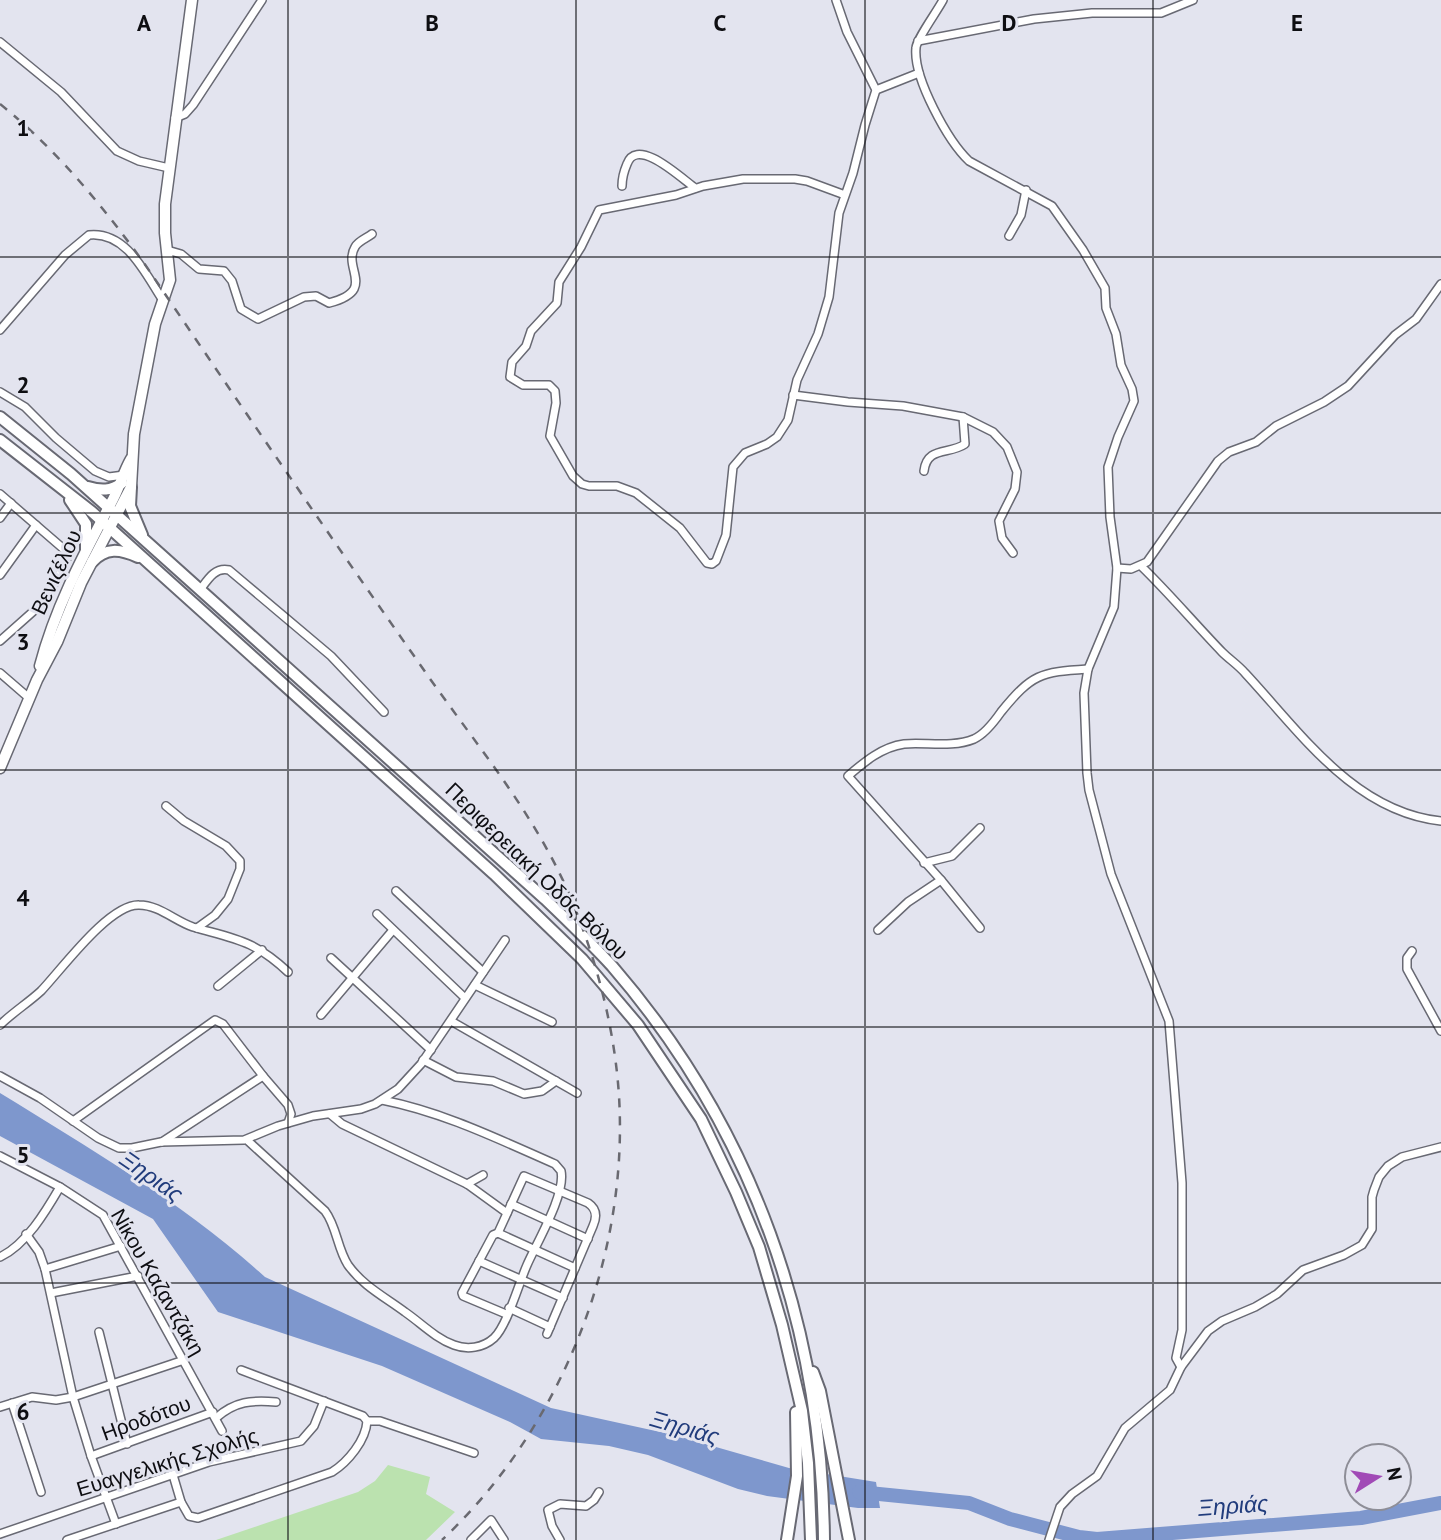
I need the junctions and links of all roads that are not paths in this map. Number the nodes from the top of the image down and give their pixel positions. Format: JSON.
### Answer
{"nodes":[{"id":1,"x":192,"y":0,"type":"edge"},
{"id":2,"x":262,"y":0,"type":"edge"},
{"id":3,"x":836,"y":0,"type":"edge"},
{"id":4,"x":943,"y":0,"type":"edge"},
{"id":5,"x":1193,"y":0,"type":"edge"},
{"id":6,"x":918,"y":41,"type":"junction"},
{"id":7,"x":0,"y":42,"type":"edge"},
{"id":8,"x":919,"y":73,"type":"junction"},
{"id":9,"x":876,"y":90,"type":"junction"},
{"id":10,"x":175,"y":118,"type":"junction"},
{"id":11,"x":169,"y":167,"type":"junction"},
{"id":12,"x":622,"y":186,"type":"dead end"},
{"id":13,"x":695,"y":188,"type":"junction"},
{"id":14,"x":1026,"y":190,"type":"junction"},
{"id":15,"x":845,"y":195,"type":"junction"},
{"id":16,"x":372,"y":234,"type":"dead end"},
{"id":17,"x":1009,"y":236,"type":"dead end"},
{"id":18,"x":167,"y":250,"type":"junction"},
{"id":19,"x":1441,"y":284,"type":"edge"},
{"id":20,"x":162,"y":299,"type":"junction"},
{"id":21,"x":0,"y":330,"type":"edge"},
{"id":22,"x":0,"y":392,"type":"edge"},
{"id":23,"x":793,"y":396,"type":"junction"},
{"id":24,"x":0,"y":417,"type":"edge"},
{"id":25,"x":963,"y":417,"type":"junction"},
{"id":26,"x":0,"y":440,"type":"edge"},
{"id":27,"x":924,"y":471,"type":"dead end"},
{"id":28,"x":53,"y":479,"type":"junction"},
{"id":29,"x":125,"y":482,"type":"junction"},
{"id":30,"x":82,"y":484,"type":"junction"},
{"id":31,"x":0,"y":494,"type":"edge"},
{"id":32,"x":11,"y":503,"type":"junction"},
{"id":33,"x":112,"y":512,"type":"junction"},
{"id":34,"x":0,"y":517,"type":"edge"},
{"id":35,"x":106,"y":524,"type":"junction"},
{"id":36,"x":36,"y":526,"type":"junction"},
{"id":37,"x":145,"y":541,"type":"junction"},
{"id":38,"x":86,"y":550,"type":"junction"},
{"id":39,"x":1013,"y":553,"type":"dead end"},
{"id":40,"x":143,"y":559,"type":"junction"},
{"id":41,"x":92,"y":562,"type":"junction"},
{"id":42,"x":1141,"y":566,"type":"junction"},
{"id":43,"x":1117,"y":568,"type":"junction"},
{"id":44,"x":0,"y":575,"type":"edge"},
{"id":45,"x":200,"y":590,"type":"junction"},
{"id":46,"x":0,"y":641,"type":"edge"},
{"id":47,"x":1088,"y":669,"type":"junction"},
{"id":48,"x":0,"y":673,"type":"edge"},
{"id":49,"x":37,"y":680,"type":"junction"},
{"id":50,"x":29,"y":698,"type":"junction"},
{"id":51,"x":384,"y":712,"type":"dead end"},
{"id":52,"x":0,"y":739,"type":"edge"},
{"id":53,"x":10,"y":745,"type":"junction"},
{"id":54,"x":0,"y":768,"type":"edge"},
{"id":55,"x":166,"y":806,"type":"dead end"},
{"id":56,"x":1441,"y":821,"type":"edge"},
{"id":57,"x":980,"y":828,"type":"dead end"},
{"id":58,"x":924,"y":863,"type":"junction"},
{"id":59,"x":941,"y":880,"type":"junction"},
{"id":60,"x":396,"y":891,"type":"dead end"},
{"id":61,"x":377,"y":914,"type":"dead end"},
{"id":62,"x":197,"y":928,"type":"junction"},
{"id":63,"x":980,"y":928,"type":"dead end"},
{"id":64,"x":393,"y":930,"type":"junction"},
{"id":65,"x":878,"y":930,"type":"dead end"},
{"id":66,"x":505,"y":940,"type":"dead end"},
{"id":67,"x":262,"y":950,"type":"junction"},
{"id":68,"x":1412,"y":951,"type":"dead end"},
{"id":69,"x":331,"y":958,"type":"dead end"},
{"id":70,"x":288,"y":972,"type":"dead end"},
{"id":71,"x":483,"y":972,"type":"junction"},
{"id":72,"x":354,"y":979,"type":"junction"},
{"id":73,"x":475,"y":985,"type":"junction"},
{"id":74,"x":218,"y":986,"type":"dead end"},
{"id":75,"x":465,"y":999,"type":"junction"},
{"id":76,"x":321,"y":1015,"type":"dead end"},
{"id":77,"x":451,"y":1021,"type":"junction"},
{"id":78,"x":552,"y":1022,"type":"dead end"},
{"id":79,"x":0,"y":1025,"type":"edge"},
{"id":80,"x":1441,"y":1031,"type":"edge"},
{"id":81,"x":431,"y":1049,"type":"junction"},
{"id":82,"x":424,"y":1060,"type":"junction"},
{"id":83,"x":0,"y":1076,"type":"edge"},
{"id":84,"x":263,"y":1076,"type":"junction"},
{"id":85,"x":556,"y":1081,"type":"junction"},
{"id":86,"x":577,"y":1093,"type":"dead end"},
{"id":87,"x":382,"y":1100,"type":"junction"},
{"id":88,"x":330,"y":1114,"type":"junction"},
{"id":89,"x":73,"y":1121,"type":"junction"},
{"id":90,"x":288,"y":1123,"type":"junction"},
{"id":91,"x":247,"y":1140,"type":"junction"},
{"id":92,"x":162,"y":1142,"type":"junction"},
{"id":93,"x":1441,"y":1147,"type":"edge"},
{"id":94,"x":0,"y":1156,"type":"edge"},
{"id":95,"x":484,"y":1175,"type":"dead end"},
{"id":96,"x":467,"y":1184,"type":"junction"},
{"id":97,"x":60,"y":1187,"type":"junction"},
{"id":98,"x":560,"y":1191,"type":"junction"},
{"id":99,"x":511,"y":1204,"type":"junction"},
{"id":100,"x":507,"y":1213,"type":"junction"},
{"id":101,"x":547,"y":1220,"type":"junction"},
{"id":102,"x":498,"y":1233,"type":"junction"},
{"id":103,"x":26,"y":1234,"type":"junction"},
{"id":104,"x":588,"y":1239,"type":"junction"},
{"id":105,"x":121,"y":1247,"type":"junction"},
{"id":106,"x":534,"y":1250,"type":"junction"},
{"id":107,"x":0,"y":1257,"type":"edge"},
{"id":108,"x":479,"y":1261,"type":"junction"},
{"id":109,"x":576,"y":1268,"type":"junction"},
{"id":110,"x":45,"y":1269,"type":"junction"},
{"id":111,"x":138,"y":1276,"type":"junction"},
{"id":112,"x":520,"y":1279,"type":"junction"},
{"id":113,"x":51,"y":1293,"type":"junction"},
{"id":114,"x":563,"y":1298,"type":"junction"},
{"id":115,"x":508,"y":1311,"type":"junction"},
{"id":116,"x":99,"y":1332,"type":"dead end"},
{"id":117,"x":805,"y":1350,"type":"junction"},
{"id":118,"x":184,"y":1360,"type":"junction"},
{"id":119,"x":1181,"y":1367,"type":"junction"},
{"id":120,"x":240,"y":1370,"type":"dead end"},
{"id":121,"x":111,"y":1385,"type":"junction"},
{"id":122,"x":73,"y":1396,"type":"junction"},
{"id":123,"x":324,"y":1401,"type":"junction"},
{"id":124,"x":276,"y":1402,"type":"dead end"},
{"id":125,"x":12,"y":1403,"type":"junction"},
{"id":126,"x":0,"y":1407,"type":"edge"},
{"id":127,"x":214,"y":1415,"type":"junction"},
{"id":128,"x":368,"y":1420,"type":"junction"},
{"id":129,"x":222,"y":1431,"type":"dead end"},
{"id":130,"x":127,"y":1444,"type":"junction"},
{"id":131,"x":474,"y":1452,"type":"dead end"},
{"id":132,"x":91,"y":1456,"type":"junction"},
{"id":133,"x":803,"y":1463,"type":"junction"},
{"id":134,"x":173,"y":1475,"type":"junction"},
{"id":135,"x":41,"y":1492,"type":"dead end"},
{"id":136,"x":599,"y":1492,"type":"dead end"},
{"id":137,"x":106,"y":1497,"type":"junction"},
{"id":138,"x":181,"y":1502,"type":"junction"},
{"id":139,"x":116,"y":1524,"type":"junction"},
{"id":140,"x":0,"y":1534,"type":"edge"},
{"id":141,"x":67,"y":1540,"type":"edge"},
{"id":142,"x":471,"y":1540,"type":"edge"},
{"id":143,"x":504,"y":1540,"type":"edge"},
{"id":144,"x":560,"y":1540,"type":"edge"},
{"id":145,"x":788,"y":1540,"type":"edge"},
{"id":146,"x":811,"y":1540,"type":"edge"},
{"id":147,"x":824,"y":1540,"type":"edge"},
{"id":148,"x":849,"y":1540,"type":"edge"},
{"id":149,"x":1049,"y":1540,"type":"edge"}],
"edges":[{"from":1,"to":10,"type":"main road"},
{"from":2,"to":10,"type":"street"},
{"from":3,"to":9,"type":"street"},
{"from":4,"to":6,"type":"street"},
{"from":5,"to":6,"type":"street"},
{"from":6,"to":8,"type":"street"},
{"from":7,"to":11,"type":"street"},
{"from":8,"to":9,"type":"street"},
{"from":8,"to":14,"type":"street"},
{"from":9,"to":15,"type":"street"},
{"from":10,"to":11,"type":"main road"},
{"from":11,"to":18,"type":"main road"},
{"from":12,"to":13,"type":"street"},
{"from":13,"to":15,"type":"street"},
{"from":13,"to":23,"type":"street"},
{"from":14,"to":17,"type":"street"},
{"from":14,"to":43,"type":"street"},
{"from":15,"to":23,"type":"street"},
{"from":16,"to":18,"type":"street"},
{"from":18,"to":20,"type":"main road"},
{"from":19,"to":42,"type":"street"},
{"from":20,"to":21,"type":"street"},
{"from":20,"to":29,"type":"main road"},
{"from":22,"to":29,"type":"street"},
{"from":23,"to":25,"type":"street"},
{"from":24,"to":30,"type":"main road","name":"Περιφερειακή Οδός Βόλου"},
{"from":25,"to":27,"type":"street"},
{"from":25,"to":39,"type":"street"},
{"from":26,"to":28,"type":"main road","name":"Περιφερειακή Οδός Βόλου"},
{"from":28,"to":35,"type":"main road","name":"Περιφερειακή Οδός Βόλου"},
{"from":28,"to":38,"type":"main road"},
{"from":29,"to":30,"type":"main road"},
{"from":29,"to":33,"type":"main road"},
{"from":29,"to":37,"type":"main road"},
{"from":30,"to":33,"type":"main road","name":"Περιφερειακή Οδός Βόλου"},
{"from":31,"to":32,"type":"street"},
{"from":32,"to":34,"type":"street"},
{"from":32,"to":36,"type":"street"},
{"from":33,"to":35,"type":"main road"},
{"from":33,"to":37,"type":"main road","name":"Περιφερειακή Οδός Βόλου"},
{"from":35,"to":38,"type":"main road","name":"Βενιζέλου"},
{"from":35,"to":40,"type":"main road","name":"Περιφερειακή Οδός Βόλου"},
{"from":35,"to":41,"type":"main road","name":"Βενιζέλου"},
{"from":36,"to":44,"type":"street"},
{"from":36,"to":46,"type":"street"},
{"from":37,"to":45,"type":"main road","name":"Περιφερειακή Οδός Βόλου"},
{"from":38,"to":49,"type":"main road","name":"Βενιζέλου"},
{"from":40,"to":41,"type":"main road"},
{"from":40,"to":133,"type":"main road","name":"Περιφερειακή Οδός Βόλου"},
{"from":41,"to":49,"type":"main road","name":"Βενιζέλου"},
{"from":42,"to":43,"type":"street"},
{"from":42,"to":56,"type":"street"},
{"from":43,"to":47,"type":"street"},
{"from":45,"to":51,"type":"street"},
{"from":45,"to":117,"type":"main road","name":"Περιφερειακή Οδός Βόλου"},
{"from":47,"to":58,"type":"street"},
{"from":47,"to":119,"type":"street"},
{"from":48,"to":50,"type":"street"},
{"from":49,"to":50,"type":"main road","name":"Βενιζέλου"},
{"from":50,"to":53,"type":"main road","name":"Βενιζέλου"},
{"from":52,"to":53,"type":"street"},
{"from":53,"to":54,"type":"main road","name":"Βενιζέλου"},
{"from":55,"to":62,"type":"street"},
{"from":57,"to":58,"type":"street"},
{"from":58,"to":59,"type":"street"},
{"from":59,"to":63,"type":"street"},
{"from":59,"to":65,"type":"street"},
{"from":60,"to":71,"type":"street"},
{"from":61,"to":64,"type":"street"},
{"from":62,"to":67,"type":"street"},
{"from":62,"to":79,"type":"street"},
{"from":64,"to":72,"type":"street"},
{"from":64,"to":75,"type":"street"},
{"from":66,"to":71,"type":"street"},
{"from":67,"to":70,"type":"street"},
{"from":67,"to":74,"type":"street"},
{"from":68,"to":80,"type":"street"},
{"from":69,"to":72,"type":"street"},
{"from":71,"to":73,"type":"street"},
{"from":72,"to":76,"type":"street"},
{"from":72,"to":81,"type":"street"},
{"from":73,"to":75,"type":"street"},
{"from":73,"to":78,"type":"street"},
{"from":75,"to":77,"type":"street"},
{"from":77,"to":81,"type":"street"},
{"from":77,"to":85,"type":"street"},
{"from":81,"to":82,"type":"street"},
{"from":82,"to":85,"type":"street"},
{"from":82,"to":87,"type":"street"},
{"from":83,"to":89,"type":"street"},
{"from":84,"to":89,"type":"street"},
{"from":84,"to":90,"type":"street"},
{"from":84,"to":92,"type":"street"},
{"from":85,"to":86,"type":"street"},
{"from":87,"to":88,"type":"street"},
{"from":87,"to":98,"type":"street"},
{"from":88,"to":90,"type":"street"},
{"from":88,"to":96,"type":"street"},
{"from":89,"to":92,"type":"street"},
{"from":90,"to":91,"type":"street"},
{"from":91,"to":92,"type":"street"},
{"from":91,"to":115,"type":"street"},
{"from":93,"to":119,"type":"street"},
{"from":94,"to":97,"type":"street","name":"Νίκου Καζαντζάκη"},
{"from":95,"to":96,"type":"street"},
{"from":96,"to":100,"type":"street"},
{"from":97,"to":103,"type":"street"},
{"from":97,"to":105,"type":"street","name":"Νίκου Καζαντζάκη"},
{"from":98,"to":99,"type":"street"},
{"from":98,"to":101,"type":"street"},
{"from":98,"to":104,"type":"street"},
{"from":99,"to":100,"type":"street"},
{"from":99,"to":101,"type":"street"},
{"from":100,"to":102,"type":"street"},
{"from":101,"to":104,"type":"street"},
{"from":101,"to":106,"type":"street"},
{"from":102,"to":106,"type":"street"},
{"from":102,"to":108,"type":"street"},
{"from":103,"to":107,"type":"street"},
{"from":103,"to":110,"type":"street"},
{"from":104,"to":109,"type":"street"},
{"from":105,"to":110,"type":"street"},
{"from":105,"to":111,"type":"street","name":"Νίκου Καζαντζάκη"},
{"from":106,"to":109,"type":"street"},
{"from":106,"to":112,"type":"street"},
{"from":108,"to":112,"type":"street"},
{"from":108,"to":115,"type":"street"},
{"from":109,"to":114,"type":"street"},
{"from":110,"to":113,"type":"street"},
{"from":111,"to":113,"type":"street"},
{"from":111,"to":118,"type":"street","name":"Νίκου Καζαντζάκη"},
{"from":112,"to":114,"type":"street"},
{"from":112,"to":115,"type":"street"},
{"from":113,"to":122,"type":"street"},
{"from":114,"to":115,"type":"street"},
{"from":116,"to":121,"type":"street"},
{"from":117,"to":147,"type":"main road","name":"Περιφερειακή Οδός Βόλου"},
{"from":117,"to":148,"type":"main road"},
{"from":118,"to":121,"type":"street"},
{"from":118,"to":127,"type":"street","name":"Νίκου Καζαντζάκη"},
{"from":119,"to":149,"type":"street"},
{"from":120,"to":123,"type":"street"},
{"from":121,"to":122,"type":"street"},
{"from":121,"to":130,"type":"street"},
{"from":122,"to":125,"type":"street"},
{"from":122,"to":132,"type":"street"},
{"from":123,"to":128,"type":"street"},
{"from":123,"to":134,"type":"street","name":"Ευαγγελικής Σχολής"},
{"from":124,"to":127,"type":"street","name":"Ηροδότου"},
{"from":125,"to":126,"type":"street"},
{"from":125,"to":135,"type":"street"},
{"from":127,"to":129,"type":"street","name":"Νίκου Καζαντζάκη"},
{"from":127,"to":130,"type":"street","name":"Ηροδότου"},
{"from":128,"to":131,"type":"street"},
{"from":128,"to":138,"type":"street"},
{"from":130,"to":132,"type":"street","name":"Ηροδότου"},
{"from":132,"to":137,"type":"street"},
{"from":133,"to":145,"type":"main road"},
{"from":133,"to":146,"type":"main road","name":"Περιφερειακή Οδός Βόλου"},
{"from":134,"to":137,"type":"street","name":"Ευαγγελικής Σχολής"},
{"from":134,"to":138,"type":"street"},
{"from":136,"to":144,"type":"street"},
{"from":137,"to":139,"type":"street"},
{"from":137,"to":140,"type":"street","name":"Ευαγγελικής Σχολής"},
{"from":138,"to":139,"type":"street"},
{"from":139,"to":141,"type":"street"},
{"from":142,"to":143,"type":"street"}]}
